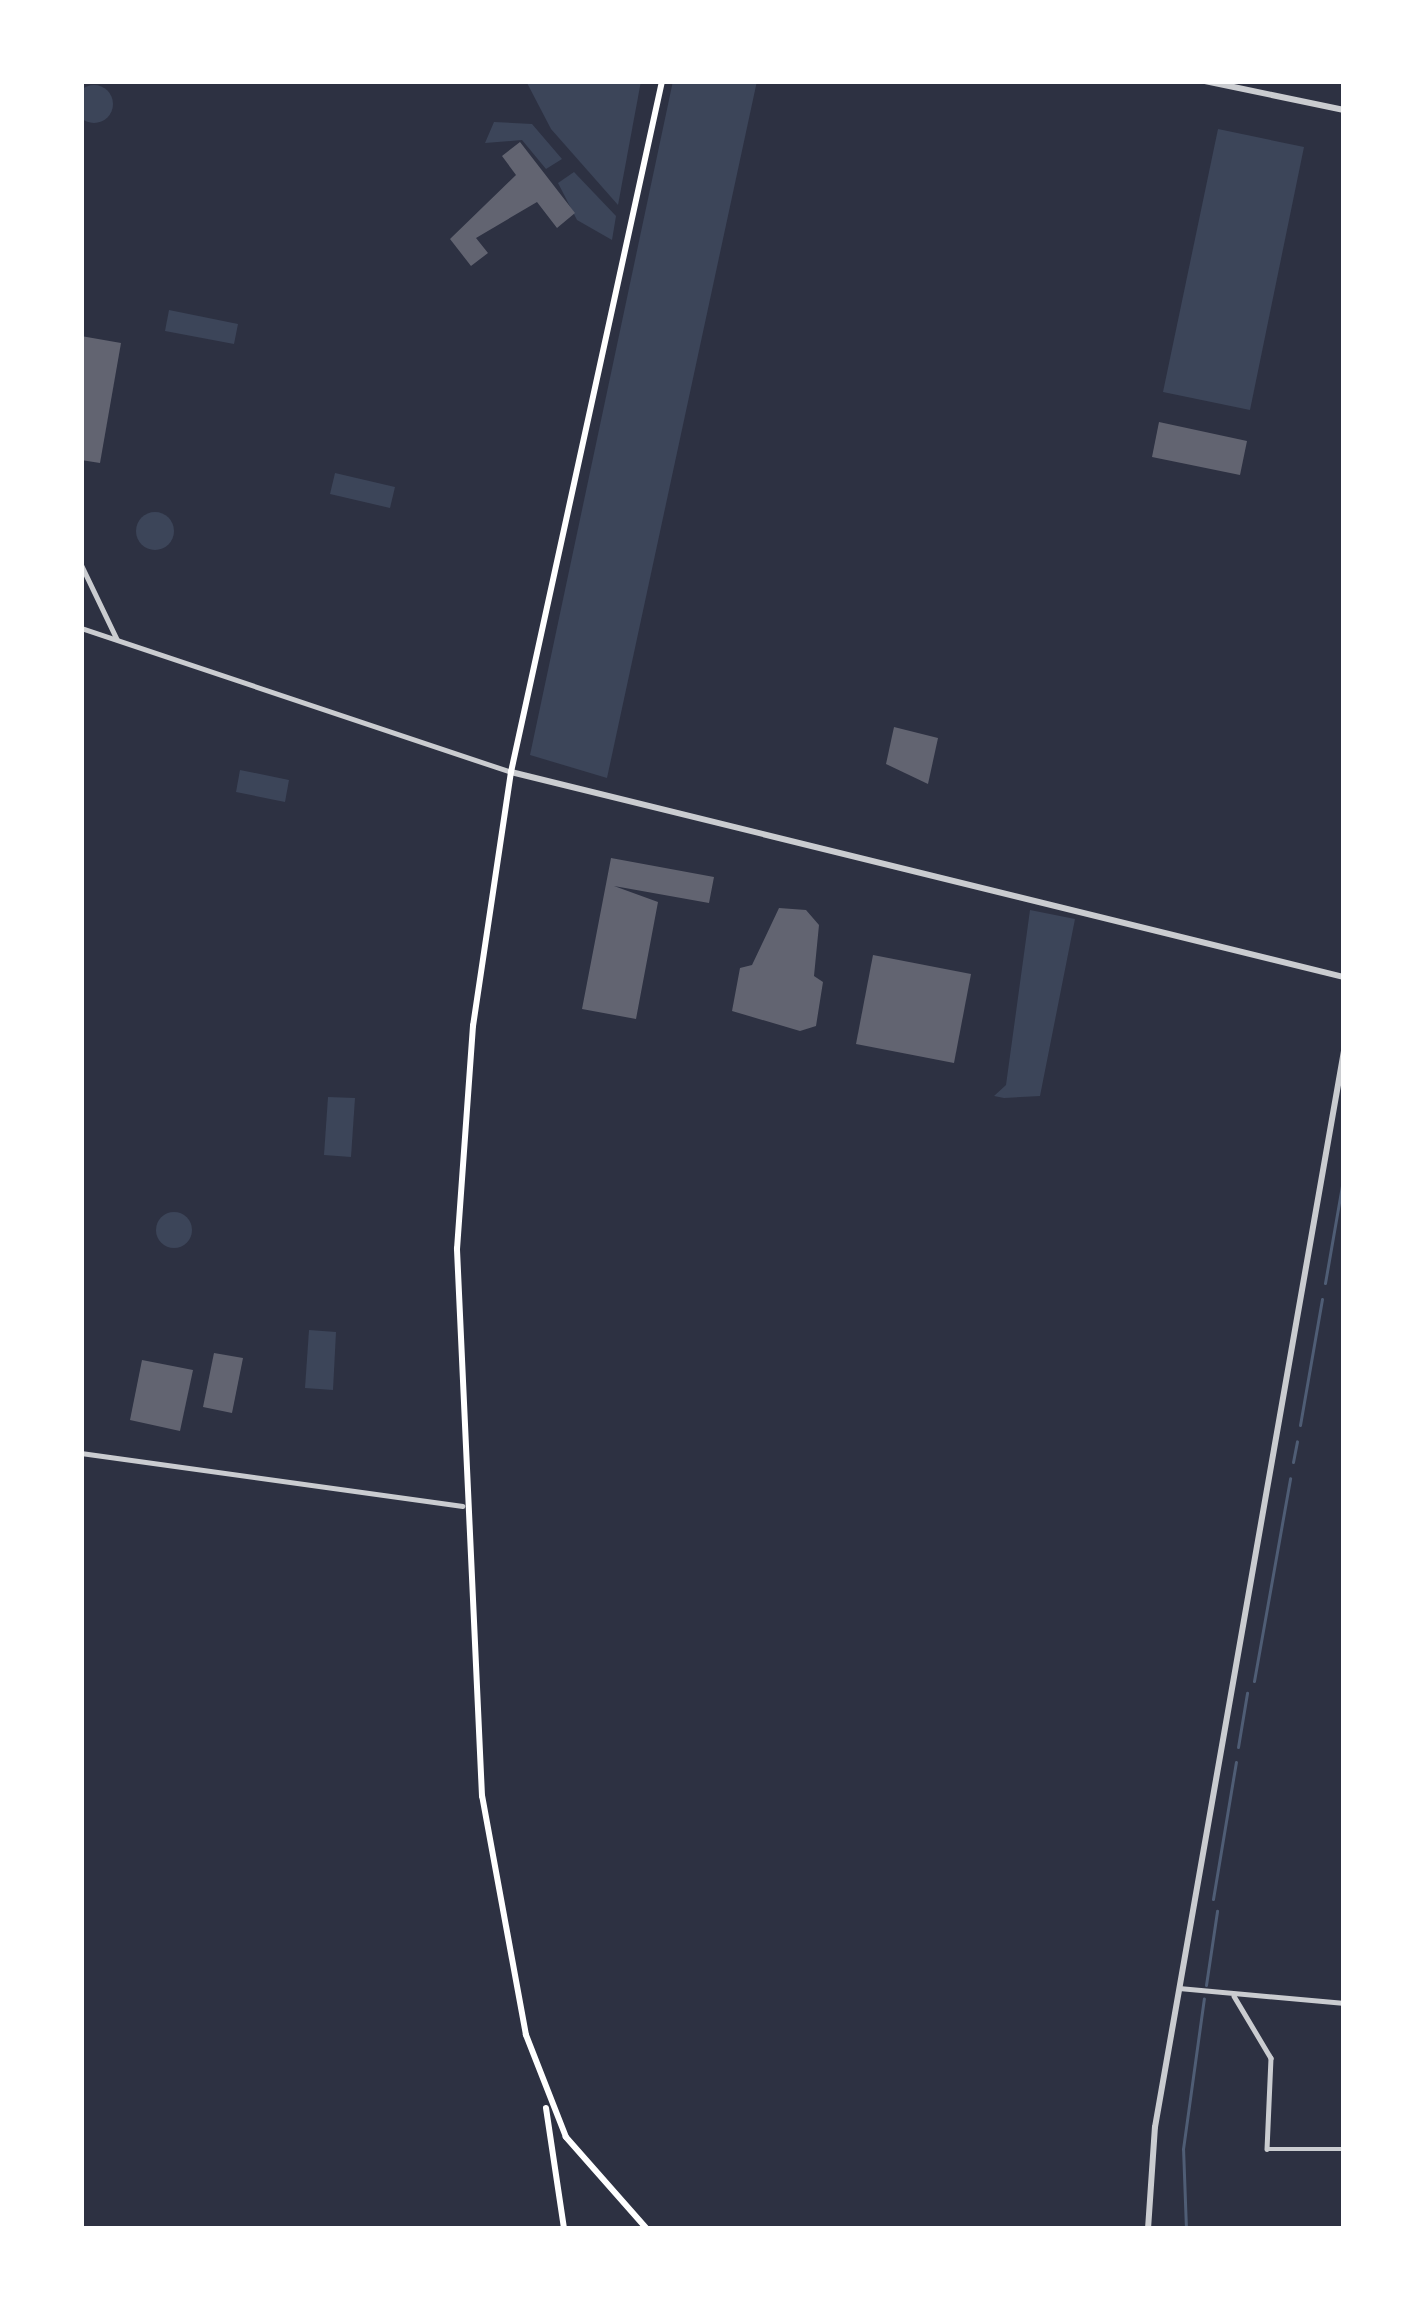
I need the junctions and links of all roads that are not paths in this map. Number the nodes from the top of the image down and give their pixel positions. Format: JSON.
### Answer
{"nodes":[{"id":1,"x":662,"y":81,"type":"edge"},
{"id":2,"x":1205,"y":81,"type":"edge"},
{"id":3,"x":1344,"y":110,"type":"edge"},
{"id":4,"x":81,"y":564,"type":"edge"},
{"id":5,"x":81,"y":630,"type":"edge"},
{"id":6,"x":117,"y":638,"type":"junction"},
{"id":7,"x":511,"y":772,"type":"junction"},
{"id":8,"x":1344,"y":977,"type":"edge"},
{"id":9,"x":1344,"y":1051,"type":"edge"},
{"id":10,"x":81,"y":1453,"type":"edge"},
{"id":11,"x":462,"y":1506,"type":"junction"},
{"id":12,"x":1179,"y":1988,"type":"junction"},
{"id":13,"x":1234,"y":1996,"type":"junction"},
{"id":14,"x":1344,"y":2003,"type":"edge"},
{"id":15,"x":544,"y":2097,"type":"junction"},
{"id":16,"x":1344,"y":2149,"type":"edge"},
{"id":17,"x":564,"y":2229,"type":"edge"},
{"id":18,"x":646,"y":2229,"type":"edge"},
{"id":19,"x":1148,"y":2229,"type":"edge"}],
"edges":[{"from":1,"to":7,"type":"main road"},
{"from":2,"to":3,"type":"street"},
{"from":4,"to":6,"type":"street"},
{"from":5,"to":6,"type":"street"},
{"from":6,"to":7,"type":"street"},
{"from":7,"to":8,"type":"street"},
{"from":7,"to":11,"type":"main road"},
{"from":9,"to":12,"type":"street"},
{"from":10,"to":11,"type":"street"},
{"from":11,"to":15,"type":"main road"},
{"from":12,"to":13,"type":"street"},
{"from":12,"to":19,"type":"street"},
{"from":13,"to":14,"type":"street"},
{"from":13,"to":16,"type":"street"},
{"from":15,"to":17,"type":"main road"},
{"from":15,"to":18,"type":"main road"}]}
